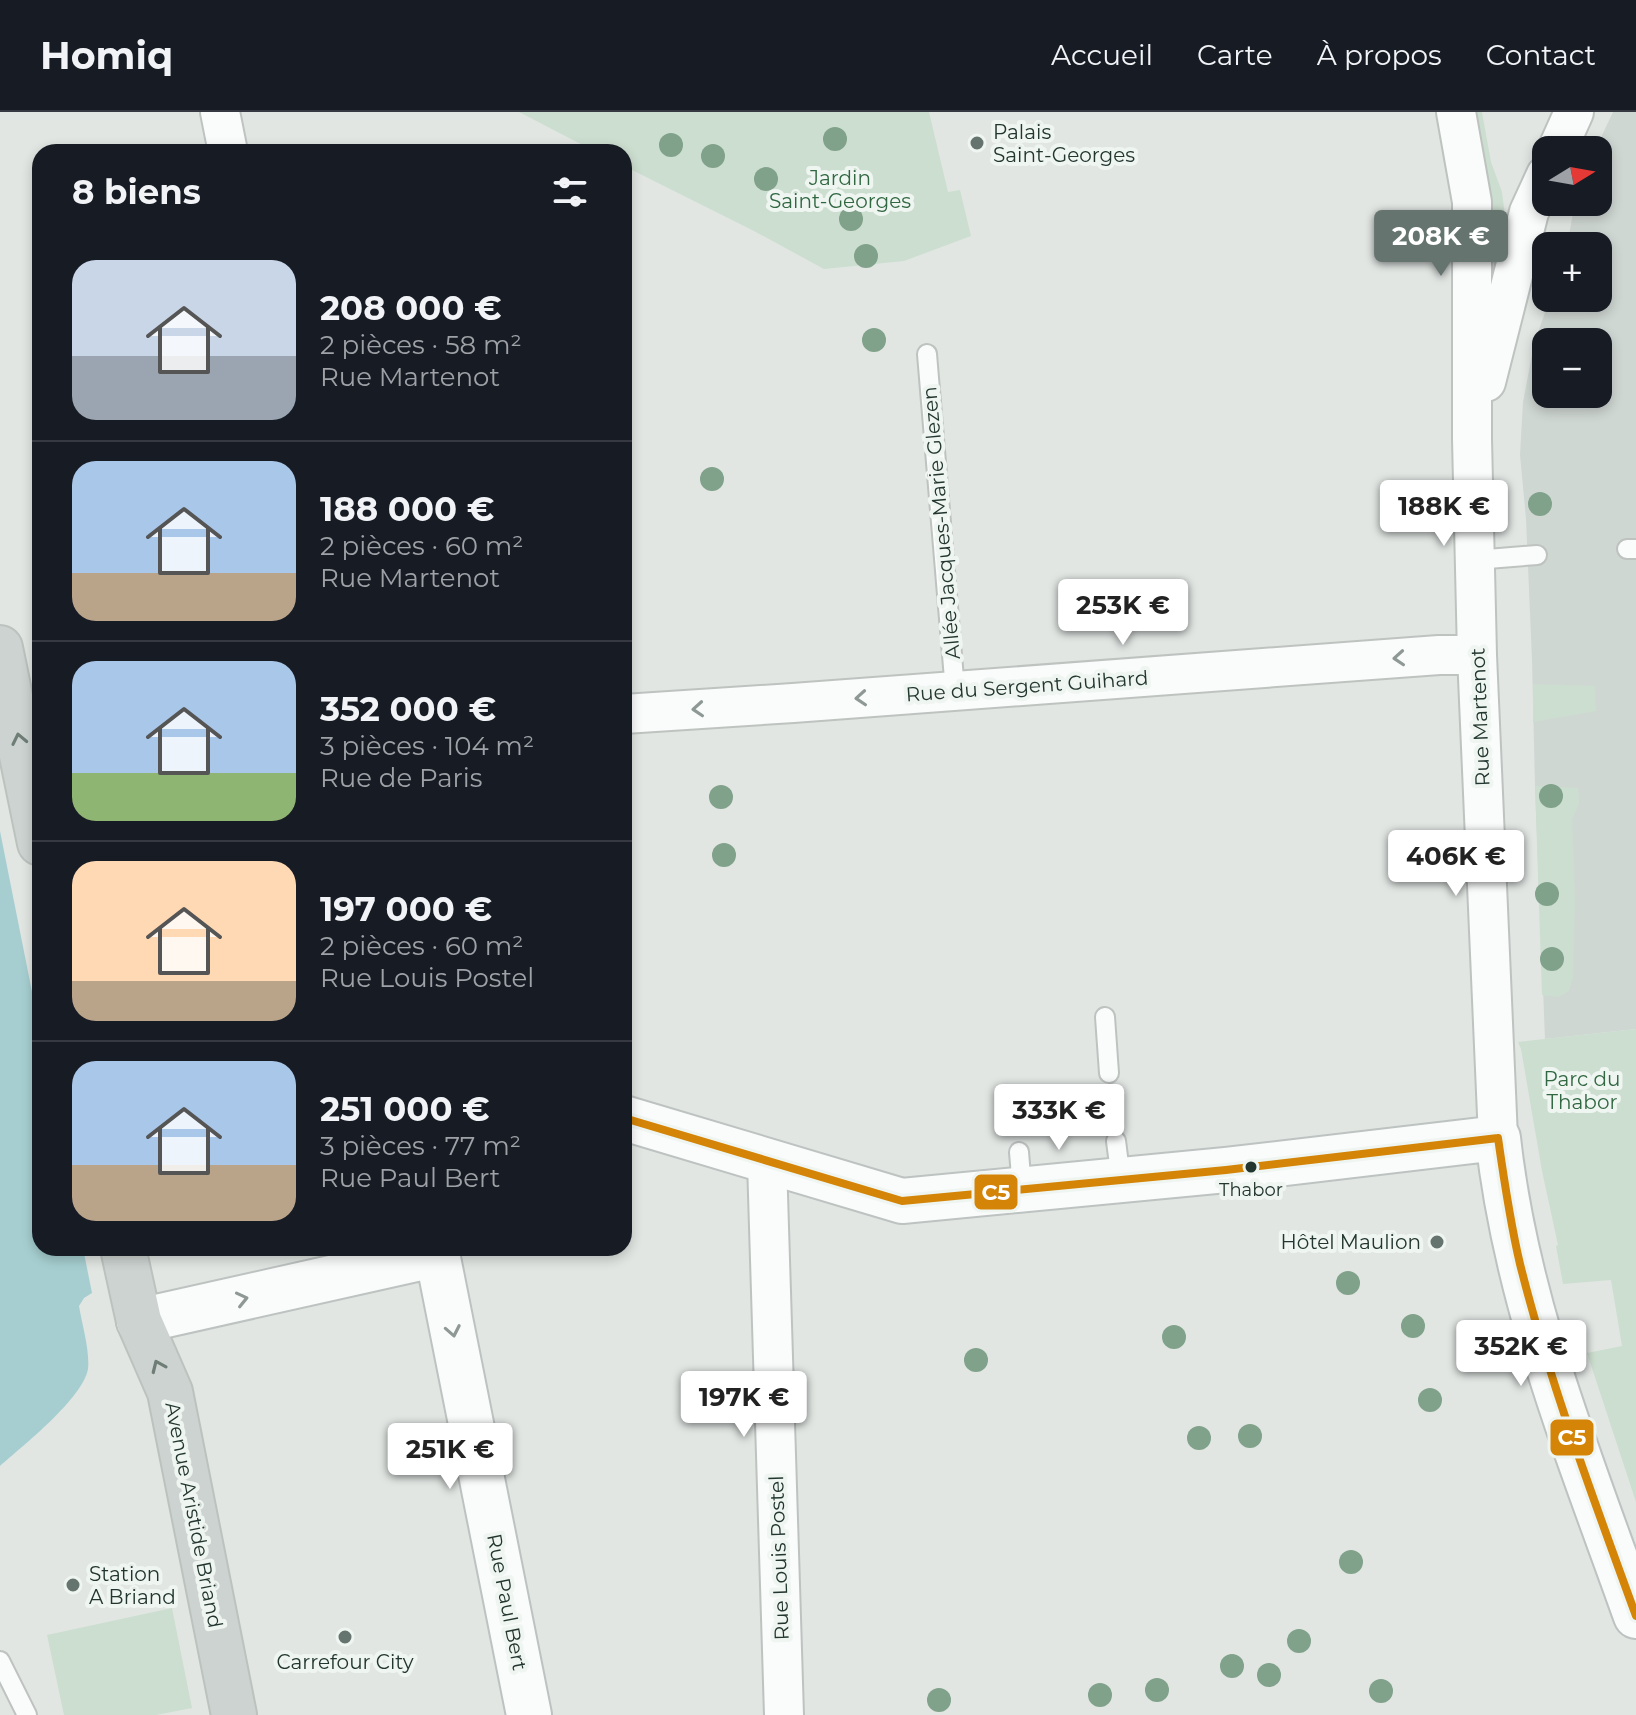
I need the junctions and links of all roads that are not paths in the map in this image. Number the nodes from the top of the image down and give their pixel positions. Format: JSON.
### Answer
{"nodes":[{"id":1,"x":220,"y":112,"type":"edge"},
{"id":2,"x":1456,"y":112,"type":"edge"},
{"id":3,"x":1574,"y":112,"type":"edge"},
{"id":4,"x":1563,"y":136,"type":"edge"},
{"id":5,"x":226,"y":144,"type":"edge"},
{"id":6,"x":1532,"y":205,"type":"edge"},
{"id":7,"x":927,"y":354,"type":"dead end"},
{"id":8,"x":1472,"y":439,"type":"junction"},
{"id":9,"x":1537,"y":555,"type":"dead end"},
{"id":10,"x":1475,"y":560,"type":"junction"},
{"id":11,"x":0,"y":648,"type":"edge"},
{"id":12,"x":1477,"y":655,"type":"junction"},
{"id":13,"x":955,"y":691,"type":"junction"},
{"id":14,"x":632,"y":713,"type":"edge"},
{"id":15,"x":32,"y":804,"type":"edge"},
{"id":16,"x":1105,"y":1017,"type":"dead end"},
{"id":17,"x":1109,"y":1073,"type":"dead end"},
{"id":18,"x":632,"y":1120,"type":"edge"},
{"id":19,"x":1498,"y":1138,"type":"junction"},
{"id":20,"x":767,"y":1162,"type":"junction"},
{"id":21,"x":125,"y":1256,"type":"edge"},
{"id":22,"x":416,"y":1256,"type":"edge"},
{"id":23,"x":438,"y":1256,"type":"edge"},
{"id":24,"x":139,"y":1321,"type":"junction"},
{"id":25,"x":1636,"y":1616,"type":"edge"},
{"id":26,"x":0,"y":1661,"type":"edge"},
{"id":27,"x":27,"y":1715,"type":"edge"},
{"id":28,"x":234,"y":1715,"type":"edge"},
{"id":29,"x":529,"y":1715,"type":"edge"},
{"id":30,"x":784,"y":1715,"type":"edge"}],
"edges":[{"from":1,"to":5,"type":"street"},
{"from":2,"to":8,"type":"street","name":"Rue Martenot"},
{"from":3,"to":4,"type":"street"},
{"from":6,"to":8,"type":"street","name":"Rue Martenot"},
{"from":7,"to":13,"type":"lane","name":"Allée Jacques-Marie Glezen"},
{"from":8,"to":10,"type":"street","name":"Rue Martenot"},
{"from":9,"to":10,"type":"lane"},
{"from":10,"to":12,"type":"street","name":"Rue Martenot"},
{"from":15,"to":11,"type":"main road","one_way":true},
{"from":12,"to":13,"type":"street","name":"Rue du Sergent Guihard","one_way":true},
{"from":12,"to":19,"type":"street","name":"Rue Martenot"},
{"from":13,"to":14,"type":"street","name":"Rue du Sergent Guihard","one_way":true},
{"from":16,"to":17,"type":"lane"},
{"from":18,"to":20,"type":"street"},
{"from":19,"to":20,"type":"street"},
{"from":19,"to":25,"type":"street"},
{"from":20,"to":30,"type":"street","name":"Rue Louis Postel"},
{"from":21,"to":24,"type":"main road","name":"Avenue Aristide Briand"},
{"from":24,"to":22,"type":"street","one_way":true},
{"from":23,"to":29,"type":"street","name":"Rue Paul Bert","one_way":true},
{"from":28,"to":24,"type":"main road","name":"Avenue Aristide Briand","one_way":true},
{"from":26,"to":27,"type":"lane"}]}
